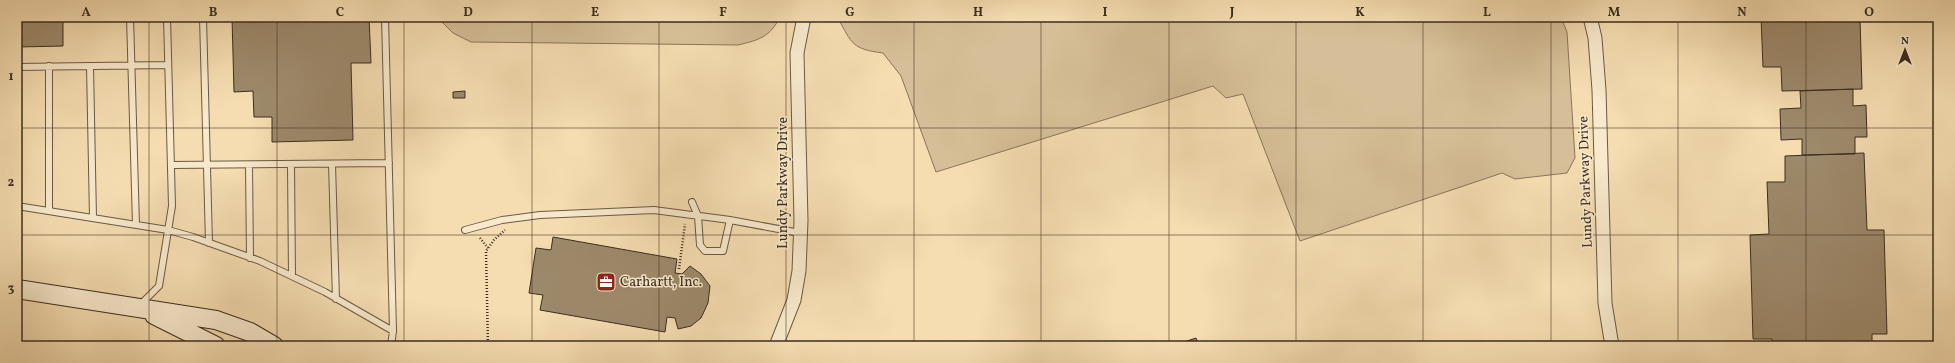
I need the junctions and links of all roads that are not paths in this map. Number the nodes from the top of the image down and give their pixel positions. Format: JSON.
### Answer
{"nodes":[{"id":1,"x":130,"y":17,"type":"edge"},
{"id":2,"x":167,"y":17,"type":"edge"},
{"id":3,"x":203,"y":17,"type":"edge"},
{"id":4,"x":386,"y":17,"type":"edge"},
{"id":5,"x":804,"y":17,"type":"edge"},
{"id":6,"x":1590,"y":17,"type":"edge"},
{"id":7,"x":132,"y":65,"type":"junction"},
{"id":8,"x":168,"y":65,"type":"junction"},
{"id":9,"x":49,"y":66,"type":"junction"},
{"id":10,"x":90,"y":66,"type":"junction"},
{"id":11,"x":17,"y":67,"type":"edge"},
{"id":12,"x":389,"y":163,"type":"junction"},
{"id":13,"x":249,"y":164,"type":"junction"},
{"id":14,"x":291,"y":164,"type":"junction"},
{"id":15,"x":332,"y":164,"type":"junction"},
{"id":16,"x":172,"y":165,"type":"junction"},
{"id":17,"x":207,"y":165,"type":"junction"},
{"id":18,"x":692,"y":202,"type":"dead end"},
{"id":19,"x":17,"y":206,"type":"edge"},
{"id":20,"x":50,"y":211,"type":"junction"},
{"id":21,"x":698,"y":216,"type":"junction"},
{"id":22,"x":93,"y":218,"type":"junction"},
{"id":23,"x":730,"y":220,"type":"junction"},
{"id":24,"x":136,"y":225,"type":"junction"},
{"id":25,"x":168,"y":230,"type":"junction"},
{"id":26,"x":465,"y":230,"type":"dead end"},
{"id":27,"x":800,"y":233,"type":"junction"},
{"id":28,"x":209,"y":243,"type":"junction"},
{"id":29,"x":250,"y":258,"type":"junction"},
{"id":30,"x":292,"y":276,"type":"junction"},
{"id":31,"x":17,"y":288,"type":"edge"},
{"id":32,"x":336,"y":299,"type":"junction"},
{"id":33,"x":138,"y":307,"type":"junction"},
{"id":34,"x":393,"y":331,"type":"junction"},
{"id":35,"x":216,"y":346,"type":"edge"},
{"id":36,"x":274,"y":346,"type":"edge"},
{"id":37,"x":391,"y":346,"type":"edge"},
{"id":38,"x":776,"y":346,"type":"edge"},
{"id":39,"x":1612,"y":346,"type":"edge"}],
"edges":[{"from":1,"to":7,"type":"lane"},
{"from":2,"to":8,"type":"lane"},
{"from":3,"to":17,"type":"lane"},
{"from":4,"to":12,"type":"lane"},
{"from":5,"to":27,"type":"street","name":"Lundy Parkway Drive"},
{"from":6,"to":39,"type":"street","name":"Lundy Parkway Drive"},
{"from":7,"to":8,"type":"lane"},
{"from":7,"to":10,"type":"lane"},
{"from":7,"to":24,"type":"lane"},
{"from":8,"to":16,"type":"lane"},
{"from":9,"to":10,"type":"lane"},
{"from":9,"to":11,"type":"lane"},
{"from":9,"to":20,"type":"lane"},
{"from":10,"to":22,"type":"lane"},
{"from":12,"to":15,"type":"lane"},
{"from":12,"to":34,"type":"lane"},
{"from":13,"to":14,"type":"lane"},
{"from":13,"to":17,"type":"lane"},
{"from":13,"to":29,"type":"lane"},
{"from":14,"to":15,"type":"lane"},
{"from":14,"to":30,"type":"lane"},
{"from":15,"to":32,"type":"lane"},
{"from":16,"to":17,"type":"lane"},
{"from":16,"to":25,"type":"lane"},
{"from":17,"to":28,"type":"lane"},
{"from":18,"to":21,"type":"lane"},
{"from":19,"to":20,"type":"lane"},
{"from":20,"to":22,"type":"lane"},
{"from":21,"to":23,"type":"lane"},
{"from":21,"to":23,"type":"lane"},
{"from":21,"to":26,"type":"lane"},
{"from":22,"to":24,"type":"lane"},
{"from":23,"to":27,"type":"lane"},
{"from":24,"to":25,"type":"lane"},
{"from":25,"to":28,"type":"lane"},
{"from":25,"to":33,"type":"lane"},
{"from":27,"to":38,"type":"street","name":"Lundy Parkway Drive"},
{"from":28,"to":29,"type":"lane"},
{"from":29,"to":30,"type":"lane"},
{"from":30,"to":32,"type":"lane"},
{"from":31,"to":33,"type":"street"},
{"from":32,"to":34,"type":"lane"},
{"from":33,"to":35,"type":"street"},
{"from":33,"to":36,"type":"street"},
{"from":34,"to":37,"type":"lane"}]}
